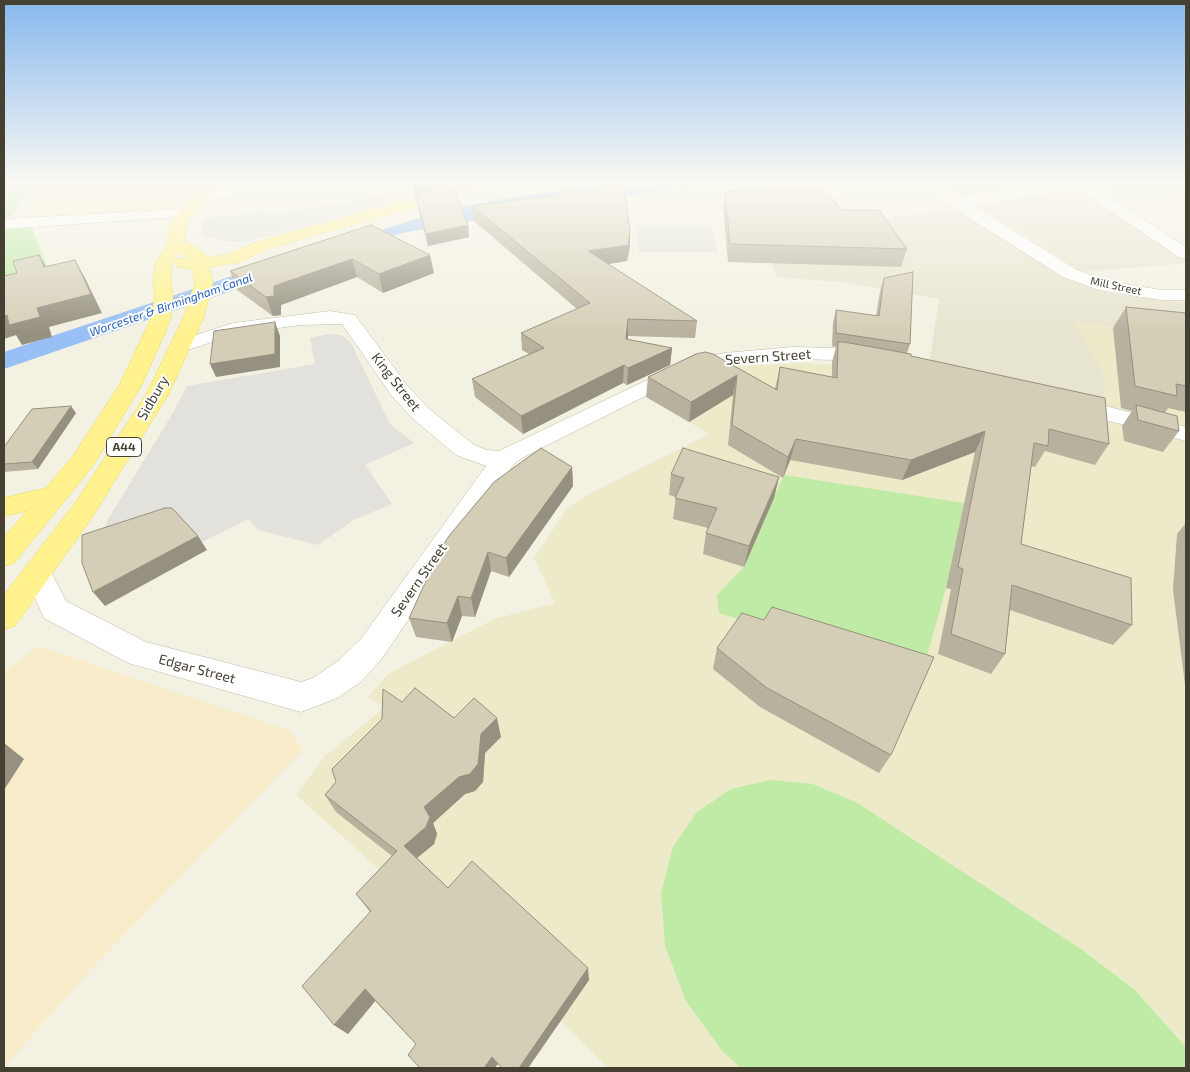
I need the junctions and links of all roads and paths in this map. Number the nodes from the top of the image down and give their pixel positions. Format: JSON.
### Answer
{"nodes":[{"id":1,"x":176,"y":233,"type":"edge"},
{"id":2,"x":307,"y":233,"type":"edge"},
{"id":3,"x":1005,"y":233,"type":"edge"},
{"id":4,"x":1156,"y":233,"type":"edge"},
{"id":5,"x":260,"y":246,"type":"junction"},
{"id":6,"x":172,"y":251,"type":"junction"},
{"id":7,"x":1186,"y":254,"type":"edge"},
{"id":8,"x":183,"y":278,"type":"junction"},
{"id":9,"x":1186,"y":295,"type":"edge"},
{"id":10,"x":194,"y":315,"type":"junction"},
{"id":11,"x":233,"y":329,"type":"junction"},
{"id":12,"x":179,"y":347,"type":"junction"},
{"id":13,"x":887,"y":363,"type":"edge"},
{"id":14,"x":1051,"y":399,"type":"edge"},
{"id":15,"x":1186,"y":434,"type":"edge"},
{"id":16,"x":504,"y":459,"type":"junction"},
{"id":17,"x":55,"y":495,"type":"junction"},
{"id":18,"x":4,"y":506,"type":"edge"},
{"id":19,"x":8,"y":547,"type":"edge"},
{"id":20,"x":4,"y":572,"type":"edge"},
{"id":21,"x":38,"y":574,"type":"junction"},
{"id":22,"x":4,"y":617,"type":"edge"},
{"id":23,"x":372,"y":648,"type":"joint"}],
"edges":[{"from":1,"to":6,"type":"main road","name":"Sidbury","number":"A44"},
{"from":2,"to":5,"type":"main road"},
{"from":3,"to":9,"type":"street","name":"Mill Street"},
{"from":4,"to":7,"type":"street"},
{"from":5,"to":8,"type":"main road"},
{"from":5,"to":8,"type":"main road"},
{"from":6,"to":8,"type":"main road"},
{"from":6,"to":8,"type":"main road","name":"Sidbury","number":"A44"},
{"from":8,"to":10,"type":"main road","name":"Sidbury","number":"A44"},
{"from":8,"to":17,"type":"main road","name":"Sidbury","number":"A44"},
{"from":10,"to":11,"type":"street"},
{"from":10,"to":12,"type":"main road","name":"Sidbury","number":"A44"},
{"from":11,"to":12,"type":"street"},
{"from":11,"to":16,"type":"street","name":"King Street"},
{"from":12,"to":21,"type":"main road","name":"Sidbury","number":"A44"},
{"from":13,"to":16,"type":"street","name":"Severn Street"},
{"from":14,"to":15,"type":"street"},
{"from":16,"to":23,"type":"street","name":"Severn Street"},
{"from":17,"to":18,"type":"main road"},
{"from":17,"to":19,"type":"main road","name":"Sidbury","number":"A44"},
{"from":19,"to":21,"type":"main road"},
{"from":20,"to":21,"type":"main road"},
{"from":21,"to":22,"type":"main road","number":"A44"},
{"from":21,"to":23,"type":"street","name":"Edgar Street"}]}
